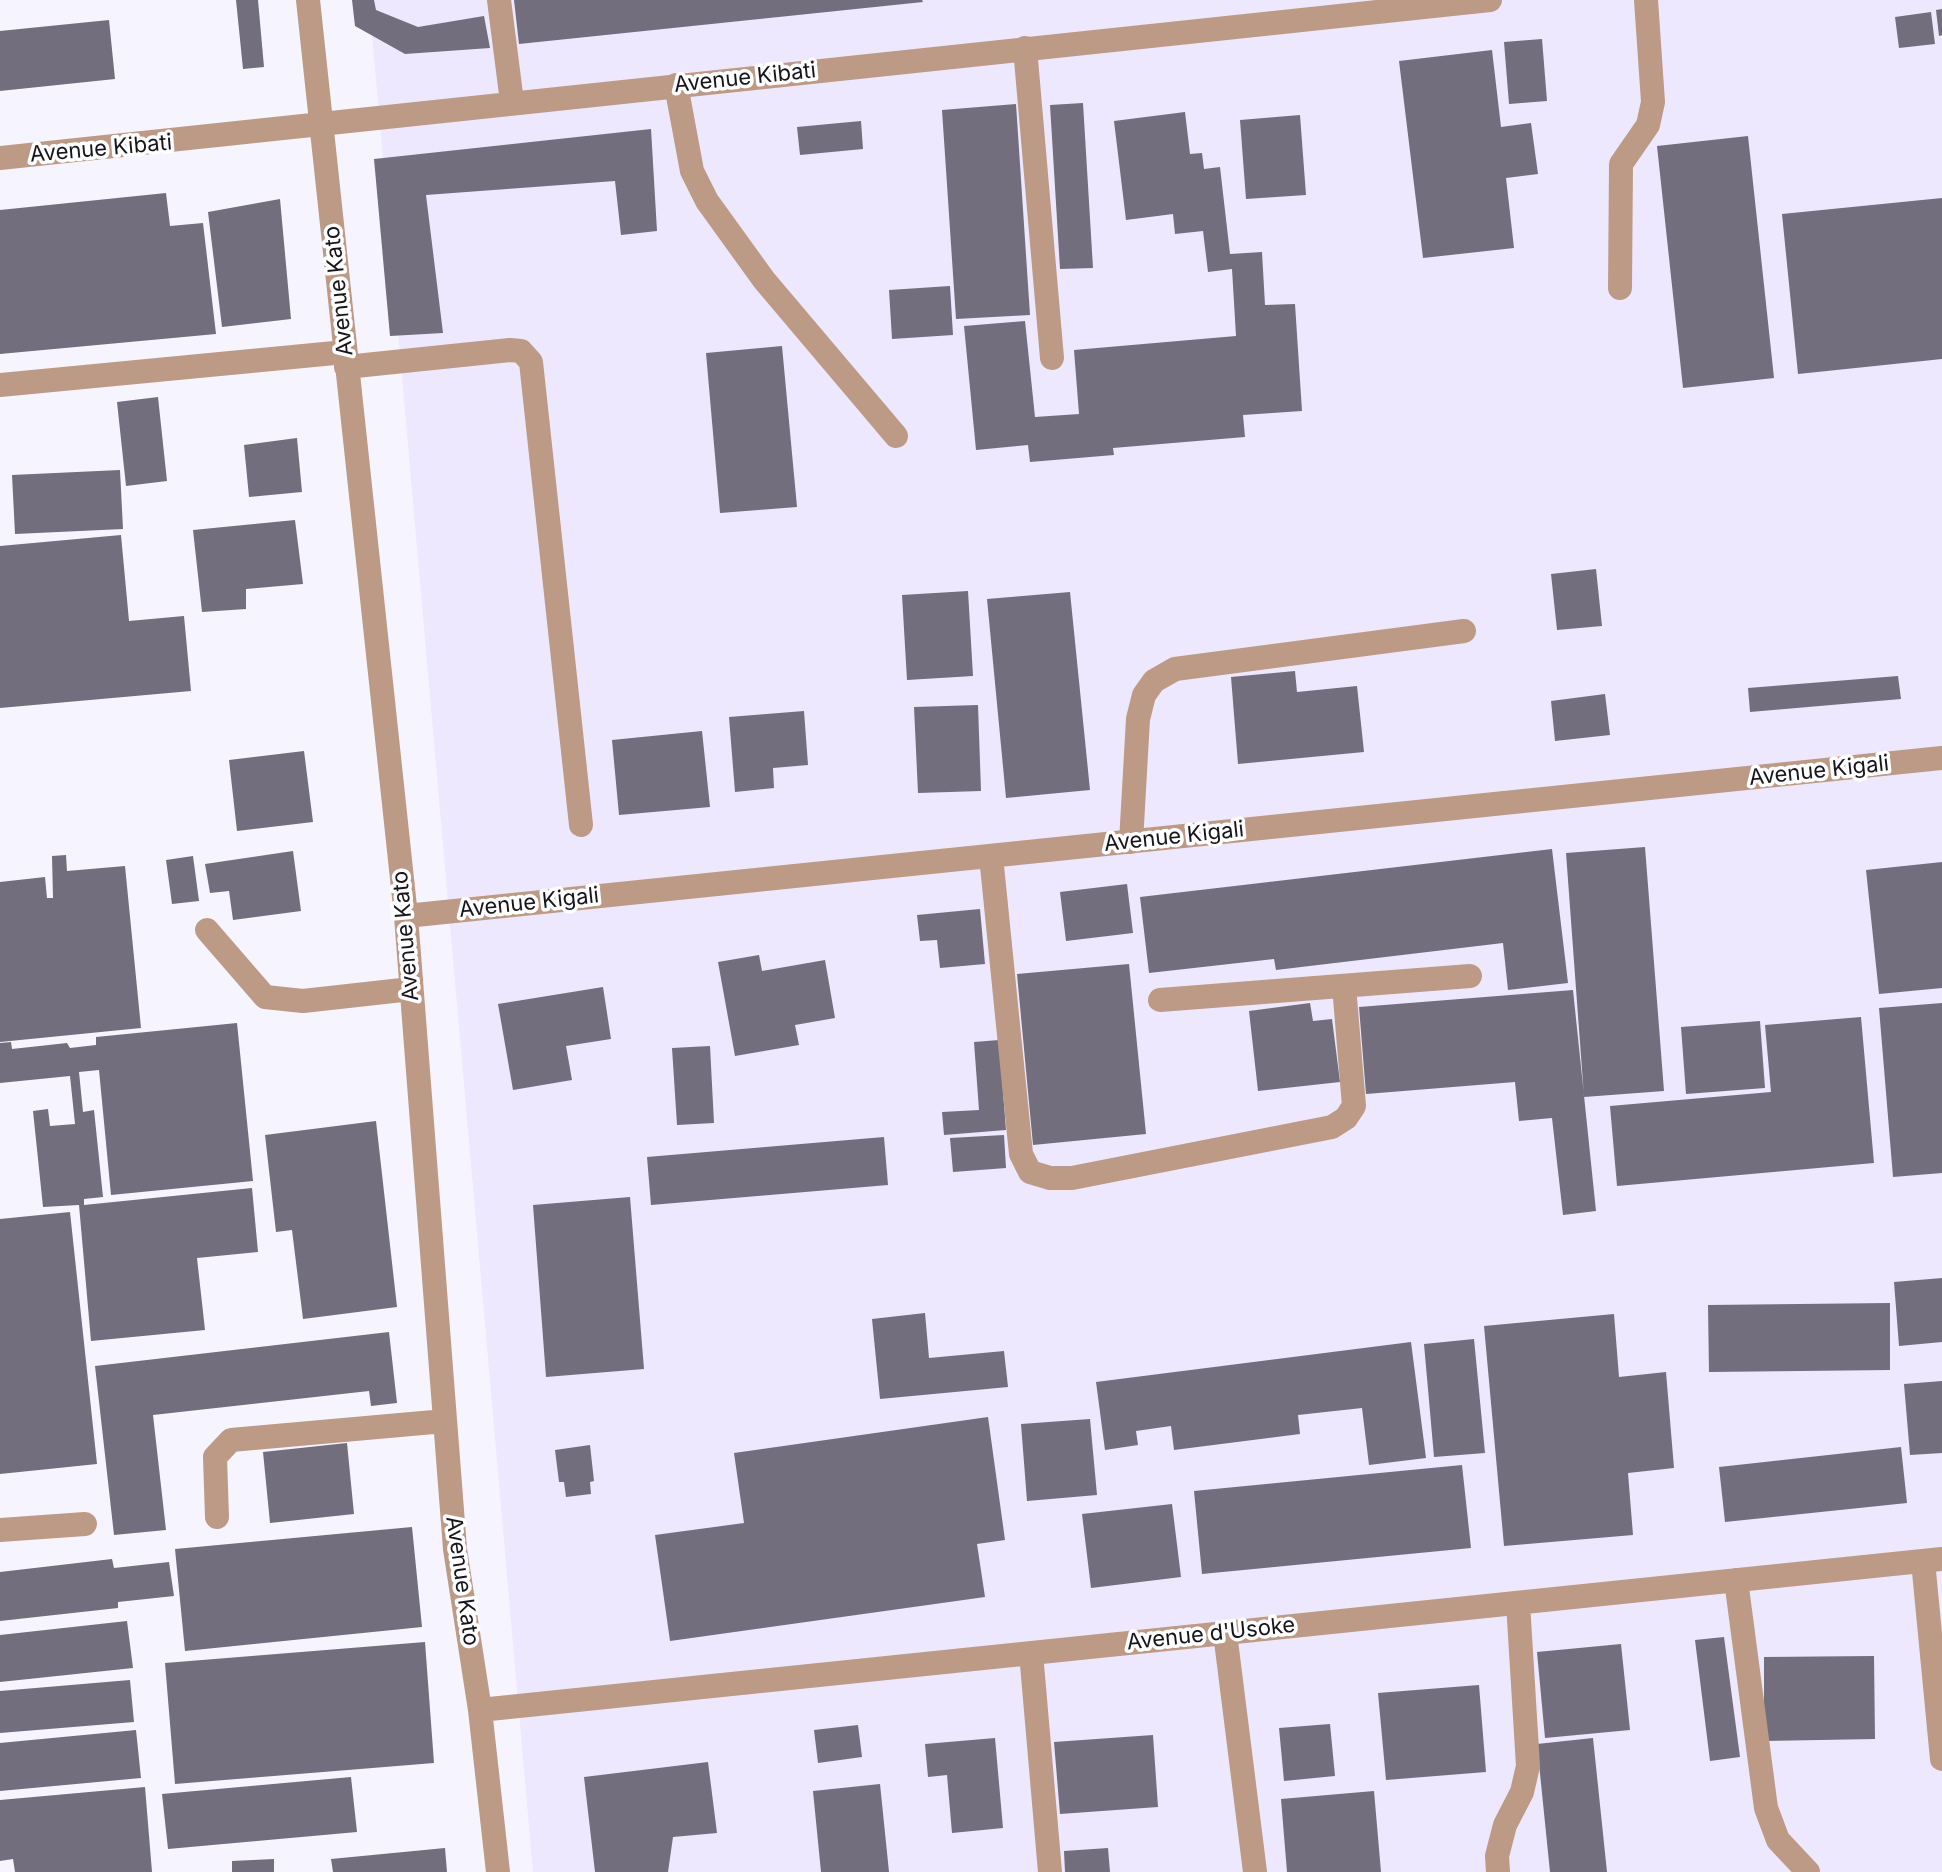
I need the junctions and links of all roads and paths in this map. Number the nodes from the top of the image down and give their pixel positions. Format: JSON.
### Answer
{"nodes":[{"id":1,"x":308,"y":0,"type":"edge"},
{"id":2,"x":499,"y":0,"type":"edge"},
{"id":3,"x":1490,"y":0,"type":"edge"},
{"id":4,"x":1646,"y":0,"type":"edge"},
{"id":5,"x":1025,"y":48,"type":"junction"},
{"id":6,"x":676,"y":85,"type":"junction"},
{"id":7,"x":512,"y":102,"type":"junction"},
{"id":8,"x":321,"y":125,"type":"junction"},
{"id":9,"x":0,"y":158,"type":"edge"},
{"id":10,"x":1620,"y":288,"type":"dead end"},
{"id":11,"x":1052,"y":358,"type":"dead end"},
{"id":12,"x":346,"y":360,"type":"junction"},
{"id":13,"x":0,"y":385,"type":"edge"},
{"id":14,"x":896,"y":436,"type":"dead end"},
{"id":15,"x":1464,"y":631,"type":"dead end"},
{"id":16,"x":1942,"y":758,"type":"edge"},
{"id":17,"x":581,"y":825,"type":"dead end"},
{"id":18,"x":1131,"y":842,"type":"junction"},
{"id":19,"x":991,"y":856,"type":"junction"},
{"id":20,"x":406,"y":916,"type":"junction"},
{"id":21,"x":207,"y":930,"type":"dead end"},
{"id":22,"x":1470,"y":976,"type":"dead end"},
{"id":23,"x":1344,"y":986,"type":"junction"},
{"id":24,"x":411,"y":989,"type":"junction"},
{"id":25,"x":1160,"y":1000,"type":"dead end"},
{"id":26,"x":445,"y":1421,"type":"junction"},
{"id":27,"x":217,"y":1517,"type":"dead end"},
{"id":28,"x":85,"y":1524,"type":"dead end"},
{"id":29,"x":0,"y":1530,"type":"edge"},
{"id":30,"x":1932,"y":1560,"type":"edge"},
{"id":31,"x":1736,"y":1580,"type":"junction"},
{"id":32,"x":1518,"y":1603,"type":"junction"},
{"id":33,"x":1225,"y":1633,"type":"junction"},
{"id":34,"x":1031,"y":1653,"type":"junction"},
{"id":35,"x":480,"y":1710,"type":"junction"},
{"id":36,"x":1942,"y":1759,"type":"edge"},
{"id":37,"x":498,"y":1872,"type":"edge"},
{"id":38,"x":1050,"y":1872,"type":"edge"},
{"id":39,"x":1255,"y":1872,"type":"edge"},
{"id":40,"x":1498,"y":1872,"type":"edge"},
{"id":41,"x":1808,"y":1872,"type":"edge"}],
"edges":[{"from":1,"to":8,"type":"street","name":"Avenue Kato"},
{"from":2,"to":7,"type":"street"},
{"from":3,"to":5,"type":"street","name":"Avenue Kibati"},
{"from":4,"to":10,"type":"street"},
{"from":5,"to":6,"type":"street","name":"Avenue Kibati"},
{"from":5,"to":11,"type":"street"},
{"from":6,"to":7,"type":"street","name":"Avenue Kibati"},
{"from":6,"to":14,"type":"street"},
{"from":7,"to":8,"type":"street","name":"Avenue Kibati"},
{"from":8,"to":9,"type":"street","name":"Avenue Kibati"},
{"from":8,"to":12,"type":"street","name":"Avenue Kato"},
{"from":12,"to":13,"type":"street"},
{"from":12,"to":17,"type":"street"},
{"from":12,"to":20,"type":"street","name":"Avenue Kato"},
{"from":15,"to":18,"type":"street"},
{"from":16,"to":18,"type":"street","name":"Avenue Kigali"},
{"from":18,"to":19,"type":"street","name":"Avenue Kigali"},
{"from":19,"to":20,"type":"street","name":"Avenue Kigali"},
{"from":19,"to":23,"type":"street"},
{"from":20,"to":24,"type":"street","name":"Avenue Kato"},
{"from":21,"to":24,"type":"street"},
{"from":22,"to":23,"type":"street"},
{"from":23,"to":25,"type":"street"},
{"from":24,"to":26,"type":"street","name":"Avenue Kato"},
{"from":26,"to":27,"type":"street"},
{"from":26,"to":35,"type":"street","name":"Avenue Kato"},
{"from":28,"to":29,"type":"street"},
{"from":30,"to":31,"type":"street","name":"Avenue d'Usoke"},
{"from":30,"to":36,"type":"street"},
{"from":31,"to":32,"type":"street","name":"Avenue d'Usoke"},
{"from":31,"to":41,"type":"street"},
{"from":32,"to":33,"type":"street","name":"Avenue d'Usoke"},
{"from":32,"to":40,"type":"street"},
{"from":33,"to":34,"type":"street","name":"Avenue d'Usoke"},
{"from":33,"to":39,"type":"street"},
{"from":34,"to":35,"type":"street","name":"Avenue d'Usoke"},
{"from":34,"to":38,"type":"street"},
{"from":35,"to":37,"type":"street","name":"Avenue Kato"}]}
